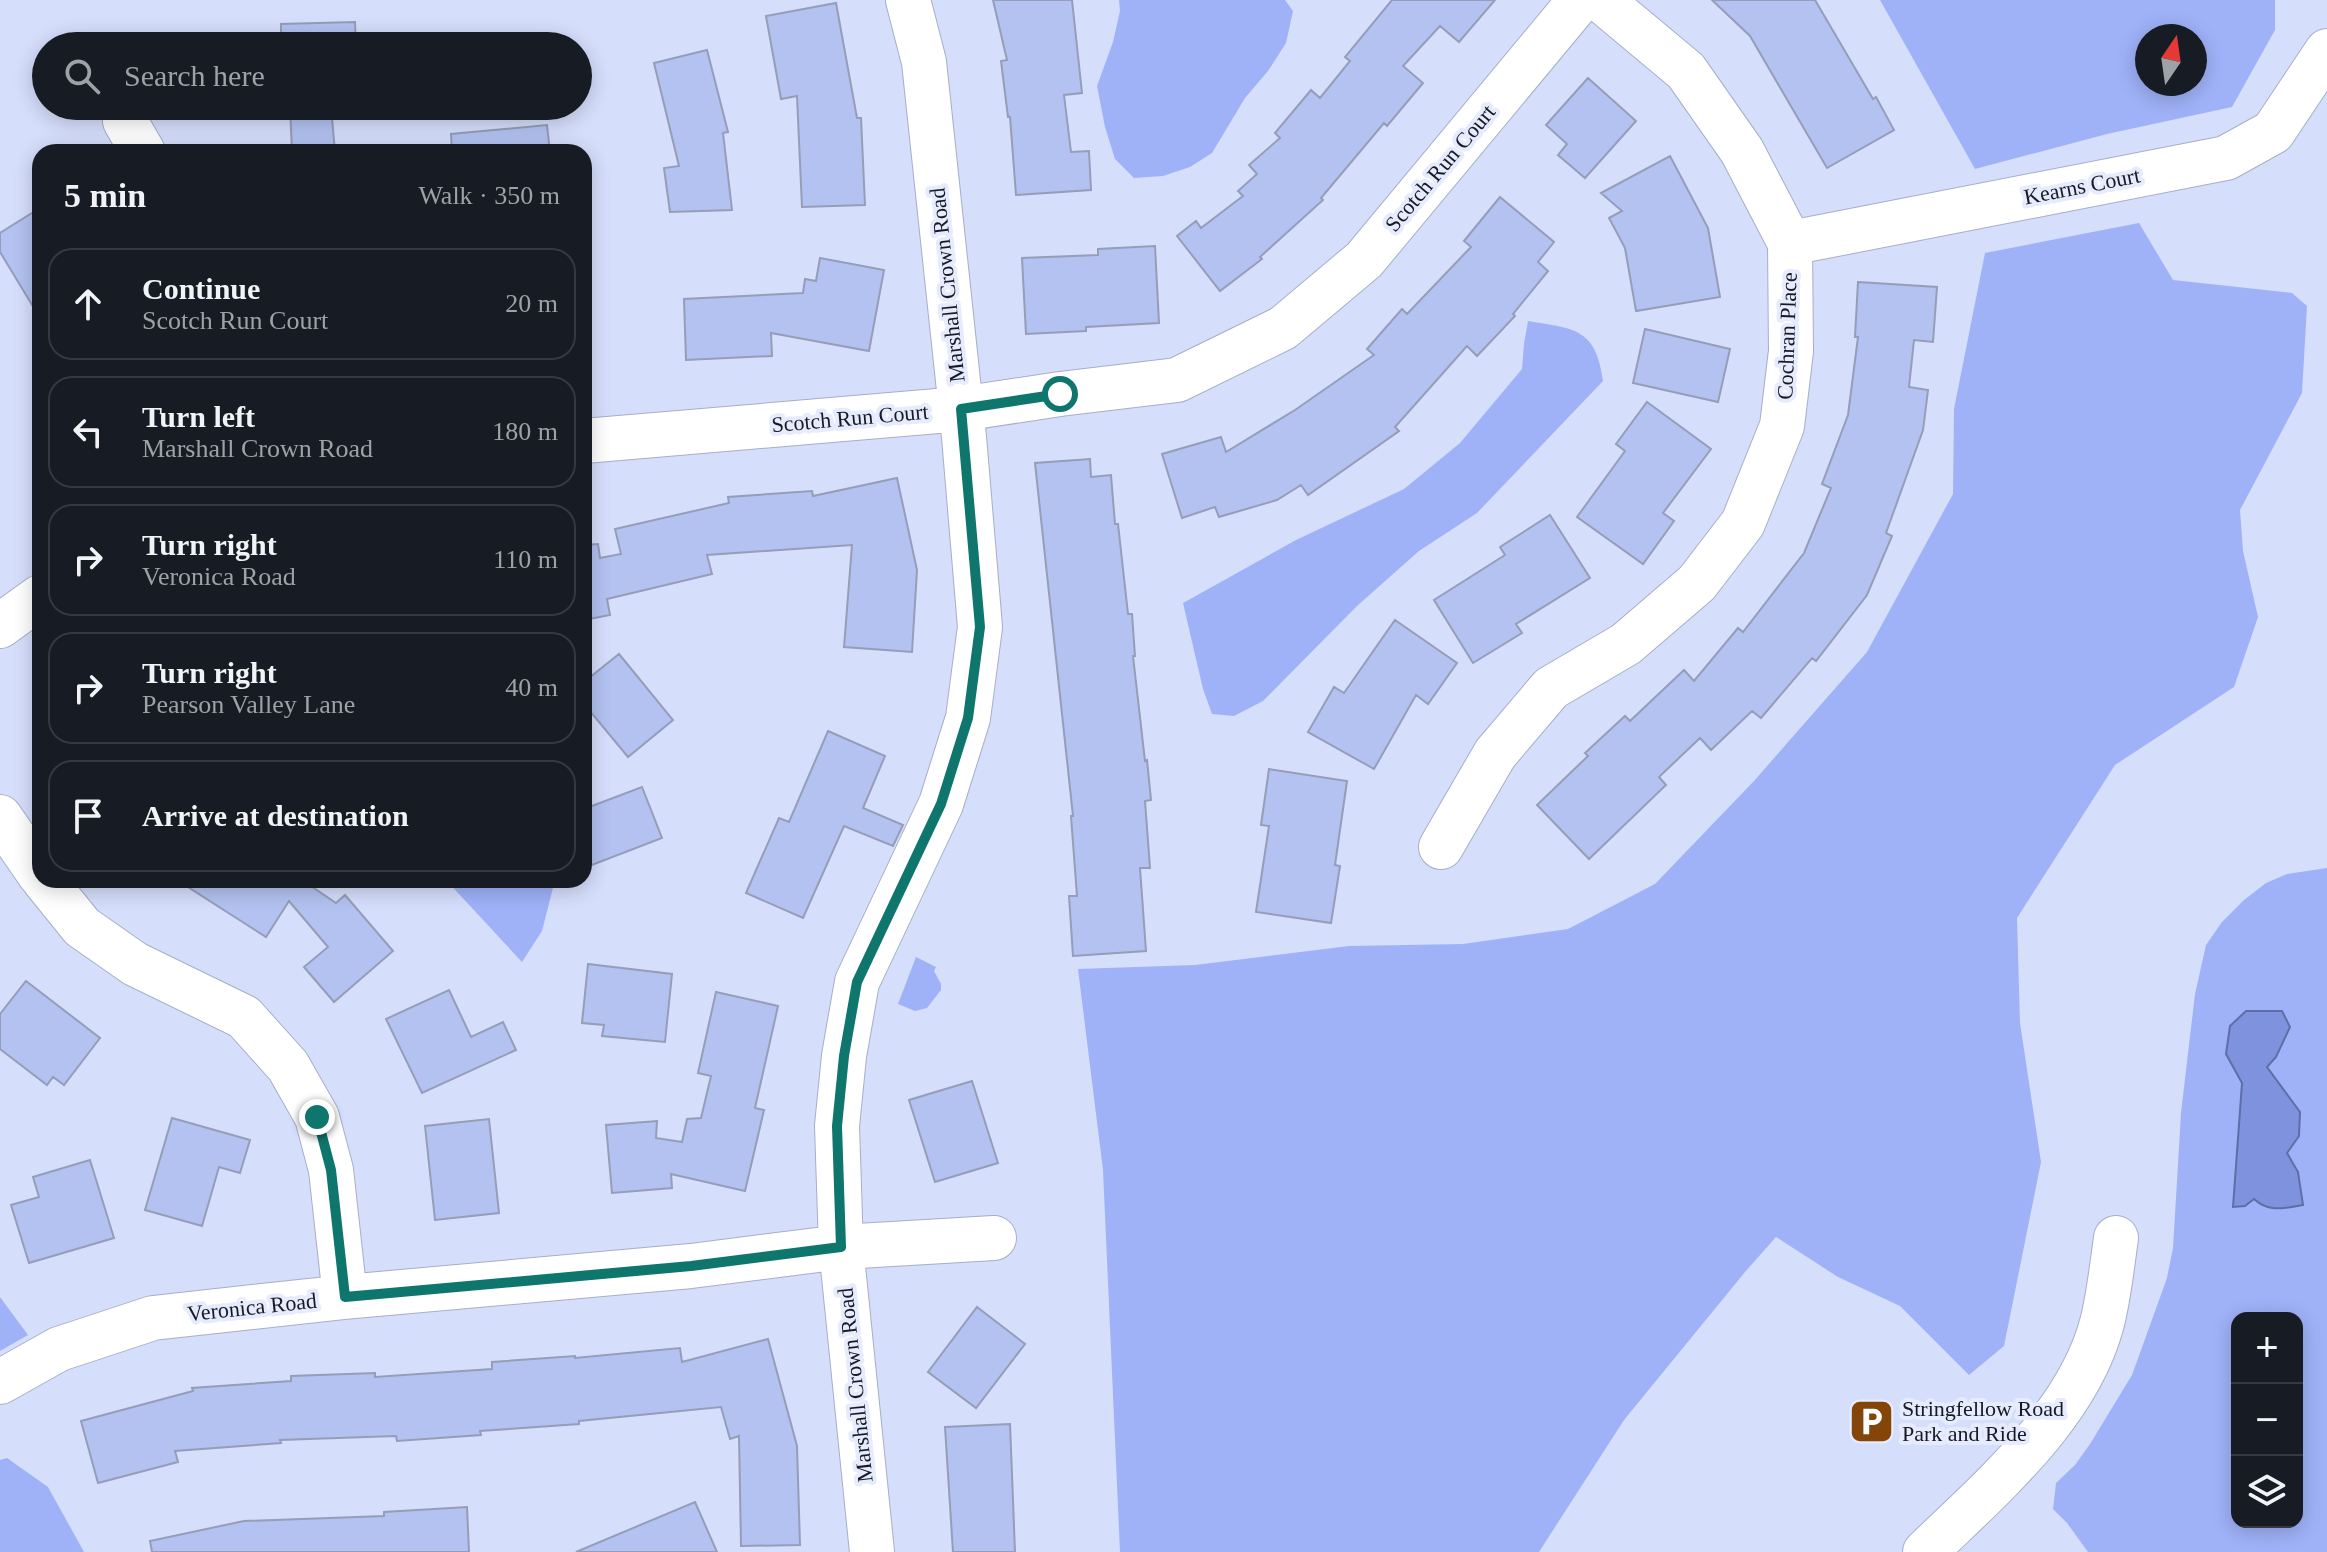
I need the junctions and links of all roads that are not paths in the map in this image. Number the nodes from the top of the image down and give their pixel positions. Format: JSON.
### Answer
{"nodes":[{"id":1,"x":908,"y":0,"type":"edge"},
{"id":2,"x":1580,"y":0,"type":"edge"},
{"id":3,"x":1601,"y":0,"type":"edge"},
{"id":4,"x":2327,"y":51,"type":"edge"},
{"id":5,"x":1790,"y":243,"type":"junction"},
{"id":6,"x":961,"y":409,"type":"junction"},
{"id":7,"x":592,"y":440,"type":"edge"},
{"id":8,"x":32,"y":603,"type":"edge"},
{"id":9,"x":0,"y":626,"type":"edge"},
{"id":10,"x":0,"y":817,"type":"edge"},
{"id":11,"x":1441,"y":847,"type":"dead end"},
{"id":12,"x":32,"y":863,"type":"edge"},
{"id":13,"x":49,"y":888,"type":"edge"},
{"id":14,"x":994,"y":1238,"type":"dead end"},
{"id":15,"x":2116,"y":1238,"type":"dead end"},
{"id":16,"x":841,"y":1247,"type":"junction"},
{"id":17,"x":345,"y":1297,"type":"junction"},
{"id":18,"x":0,"y":1382,"type":"edge"},
{"id":19,"x":872,"y":1552,"type":"edge"},
{"id":20,"x":1925,"y":1552,"type":"edge"}],
"edges":[{"from":1,"to":6,"type":"street","name":"Marshall Crown Road"},
{"from":2,"to":6,"type":"street","name":"Scotch Run Court"},
{"from":3,"to":5,"type":"street","name":"Cochran Place"},
{"from":4,"to":5,"type":"street","name":"Kearns Court"},
{"from":5,"to":11,"type":"street","name":"Cochran Place"},
{"from":6,"to":7,"type":"street","name":"Scotch Run Court"},
{"from":6,"to":16,"type":"street","name":"Marshall Crown Road"},
{"from":8,"to":9,"type":"street"},
{"from":10,"to":12,"type":"street"},
{"from":13,"to":17,"type":"street"},
{"from":14,"to":16,"type":"street","name":"Veronica Road"},
{"from":15,"to":20,"type":"street"},
{"from":16,"to":17,"type":"street","name":"Veronica Road"},
{"from":16,"to":19,"type":"street","name":"Marshall Crown Road"},
{"from":17,"to":18,"type":"street","name":"Veronica Road"}]}
